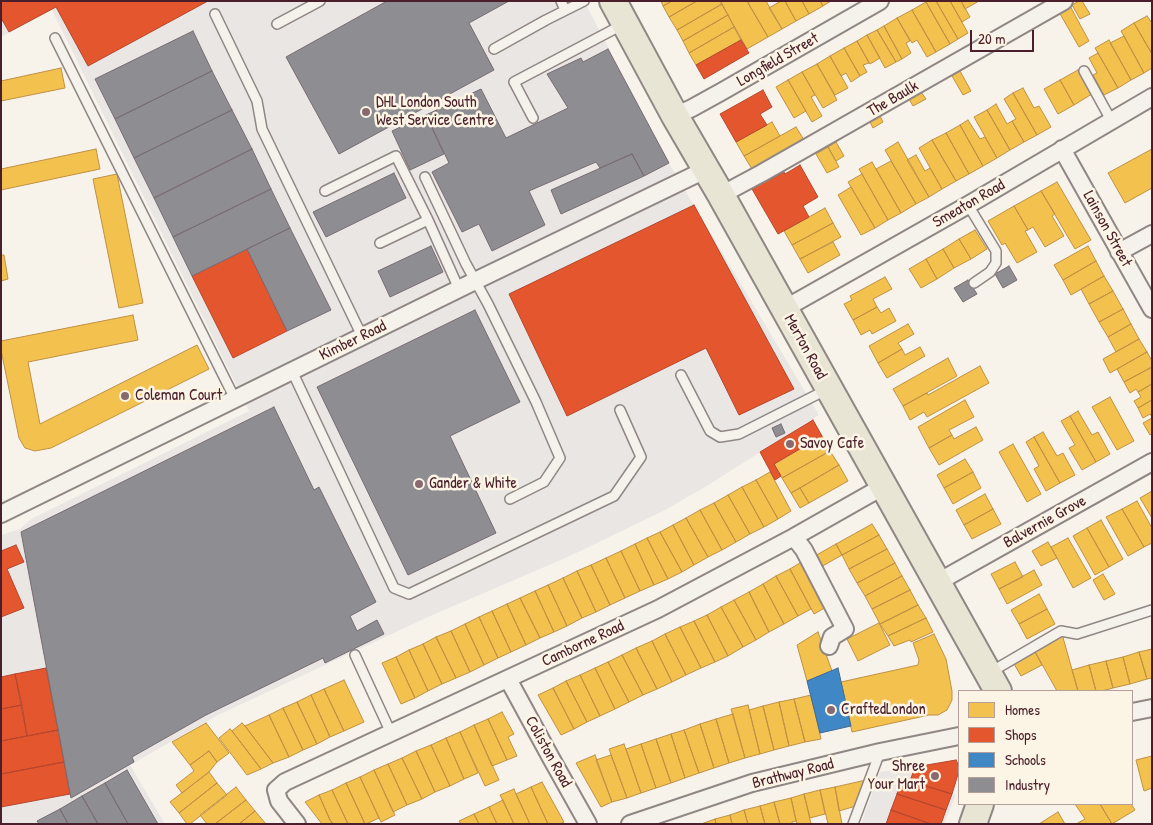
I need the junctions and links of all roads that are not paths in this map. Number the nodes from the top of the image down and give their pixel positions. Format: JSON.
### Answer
{"nodes":[{"id":1,"x":320,"y":1,"type":"edge"},
{"id":2,"x":561,"y":1,"type":"edge"},
{"id":3,"x":584,"y":1,"type":"edge"},
{"id":4,"x":880,"y":1,"type":"edge"},
{"id":5,"x":1064,"y":1,"type":"edge"},
{"id":6,"x":565,"y":10,"type":"junction"},
{"id":7,"x":619,"y":12,"type":"edge"},
{"id":8,"x":215,"y":14,"type":"dead end"},
{"id":9,"x":277,"y":24,"type":"dead end"},
{"id":10,"x":55,"y":38,"type":"dead end"},
{"id":11,"x":494,"y":49,"type":"dead end"},
{"id":12,"x":1084,"y":71,"type":"dead end"},
{"id":13,"x":1152,"y":97,"type":"edge"},
{"id":14,"x":675,"y":116,"type":"junction"},
{"id":15,"x":533,"y":118,"type":"dead end"},
{"id":16,"x":1111,"y":120,"type":"junction"},
{"id":17,"x":1062,"y":149,"type":"junction"},
{"id":18,"x":705,"y":170,"type":"junction"},
{"id":19,"x":425,"y":177,"type":"dead end"},
{"id":20,"x":325,"y":192,"type":"dead end"},
{"id":21,"x":721,"y":195,"type":"junction"},
{"id":22,"x":968,"y":205,"type":"junction"},
{"id":23,"x":428,"y":220,"type":"junction"},
{"id":24,"x":1152,"y":234,"type":"edge"},
{"id":25,"x":380,"y":243,"type":"dead end"},
{"id":26,"x":1120,"y":252,"type":"junction"},
{"id":27,"x":475,"y":281,"type":"junction"},
{"id":28,"x":974,"y":283,"type":"dead end"},
{"id":29,"x":459,"y":289,"type":"junction"},
{"id":30,"x":784,"y":309,"type":"junction"},
{"id":31,"x":1152,"y":309,"type":"edge"},
{"id":32,"x":362,"y":336,"type":"junction"},
{"id":33,"x":292,"y":371,"type":"junction"},
{"id":34,"x":681,"y":375,"type":"dead end"},
{"id":35,"x":828,"y":388,"type":"junction"},
{"id":36,"x":235,"y":399,"type":"junction"},
{"id":37,"x":620,"y":410,"type":"dead end"},
{"id":38,"x":1152,"y":462,"type":"edge"},
{"id":39,"x":884,"y":486,"type":"junction"},
{"id":40,"x":510,"y":499,"type":"dead end"},
{"id":41,"x":2,"y":511,"type":"edge"},
{"id":42,"x":794,"y":538,"type":"junction"},
{"id":43,"x":938,"y":582,"type":"junction"},
{"id":44,"x":1152,"y":610,"type":"edge"},
{"id":45,"x":829,"y":646,"type":"dead end"},
{"id":46,"x":355,"y":655,"type":"dead end"},
{"id":47,"x":508,"y":679,"type":"junction"},
{"id":48,"x":994,"y":682,"type":"edge"},
{"id":49,"x":1152,"y":708,"type":"edge"},
{"id":50,"x":1133,"y":712,"type":"edge"},
{"id":51,"x":391,"y":732,"type":"junction"},
{"id":52,"x":958,"y":736,"type":"edge"},
{"id":53,"x":880,"y":752,"type":"junction"},
{"id":54,"x":980,"y":805,"type":"edge"},
{"id":55,"x":297,"y":824,"type":"edge"},
{"id":56,"x":588,"y":824,"type":"edge"},
{"id":57,"x":630,"y":824,"type":"edge"},
{"id":58,"x":853,"y":824,"type":"edge"},
{"id":59,"x":973,"y":824,"type":"edge"}],
"edges":[{"from":1,"to":9,"type":"lane"},
{"from":2,"to":6,"type":"lane"},
{"from":3,"to":6,"type":"lane"},
{"from":4,"to":14,"type":"street","name":"Longfield Street"},
{"from":5,"to":21,"type":"street","name":"The Baulk"},
{"from":6,"to":11,"type":"lane"},
{"from":7,"to":14,"type":"main road","name":"Merton Road"},
{"from":7,"to":15,"type":"lane"},
{"from":8,"to":32,"type":"lane"},
{"from":10,"to":36,"type":"lane"},
{"from":12,"to":16,"type":"lane"},
{"from":13,"to":16,"type":"street","name":"Smeaton Road"},
{"from":14,"to":18,"type":"main road","name":"Merton Road"},
{"from":16,"to":17,"type":"street","name":"Smeaton Road"},
{"from":17,"to":22,"type":"street","name":"Smeaton Road"},
{"from":17,"to":26,"type":"street","name":"Lainson Street"},
{"from":18,"to":21,"type":"main road","name":"Merton Road"},
{"from":18,"to":27,"type":"street","name":"Kimber Road"},
{"from":19,"to":27,"type":"lane"},
{"from":20,"to":23,"type":"lane"},
{"from":21,"to":30,"type":"main road","name":"Merton Road"},
{"from":22,"to":28,"type":"lane"},
{"from":22,"to":30,"type":"street","name":"Smeaton Road"},
{"from":23,"to":25,"type":"lane"},
{"from":23,"to":29,"type":"lane"},
{"from":24,"to":26,"type":"street"},
{"from":26,"to":31,"type":"street","name":"Lainson Street"},
{"from":27,"to":29,"type":"street","name":"Kimber Road"},
{"from":27,"to":40,"type":"lane"},
{"from":29,"to":32,"type":"street","name":"Kimber Road"},
{"from":30,"to":35,"type":"main road","name":"Merton Road"},
{"from":32,"to":33,"type":"street","name":"Kimber Road"},
{"from":33,"to":36,"type":"street","name":"Kimber Road"},
{"from":33,"to":37,"type":"lane"},
{"from":34,"to":35,"type":"lane"},
{"from":35,"to":39,"type":"main road","name":"Merton Road"},
{"from":36,"to":41,"type":"street","name":"Kimber Road"},
{"from":38,"to":43,"type":"street","name":"Balvernie Grove"},
{"from":39,"to":42,"type":"street","name":"Camborne Road"},
{"from":39,"to":43,"type":"main road","name":"Merton Road"},
{"from":42,"to":45,"type":"street"},
{"from":42,"to":47,"type":"street","name":"Camborne Road"},
{"from":43,"to":48,"type":"main road","name":"Merton Road"},
{"from":44,"to":48,"type":"lane"},
{"from":46,"to":51,"type":"lane"},
{"from":47,"to":51,"type":"street","name":"Camborne Road"},
{"from":47,"to":56,"type":"street","name":"Coliston Road"},
{"from":49,"to":50,"type":"street"},
{"from":51,"to":55,"type":"street","name":"Camborne Road"},
{"from":52,"to":53,"type":"street","name":"Brathway Road"},
{"from":53,"to":57,"type":"street","name":"Brathway Road"},
{"from":53,"to":58,"type":"lane"},
{"from":54,"to":59,"type":"main road"}]}
